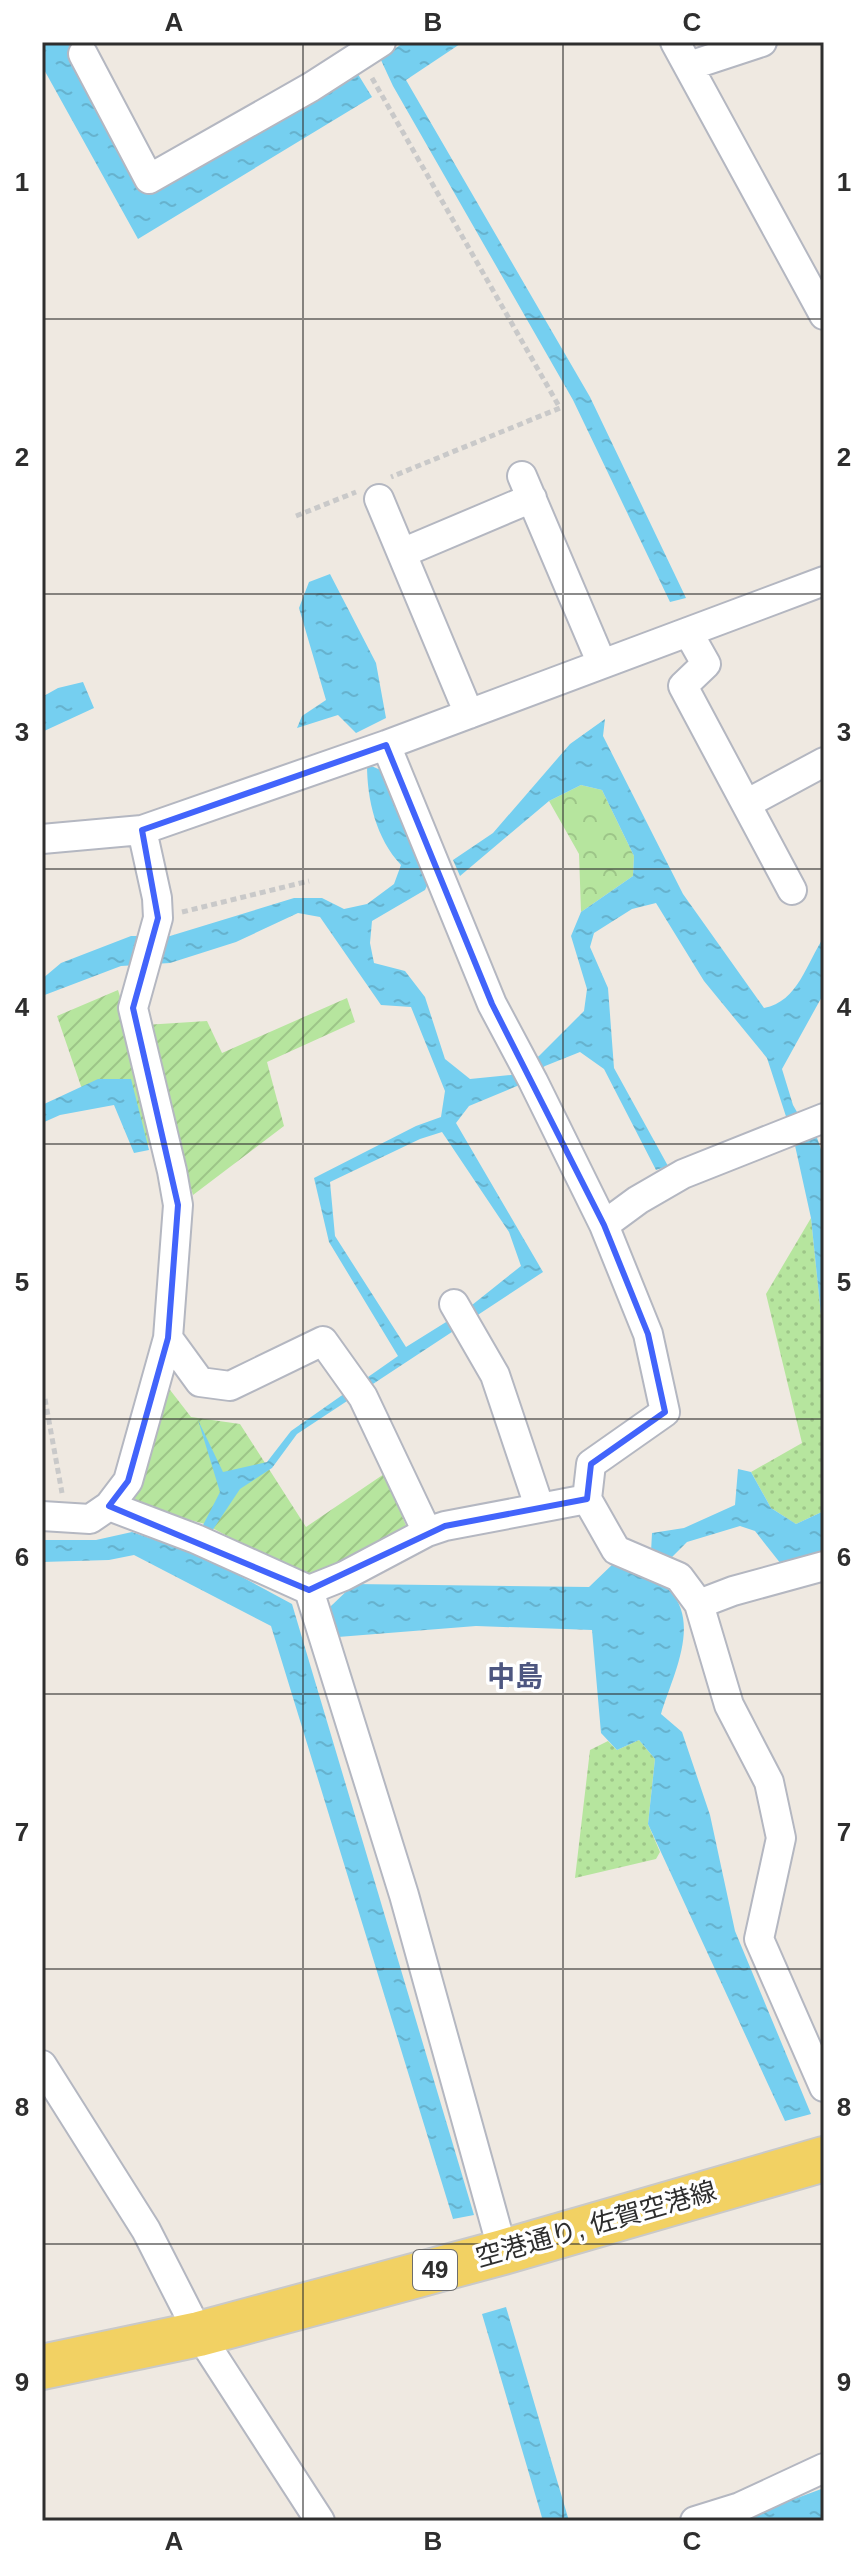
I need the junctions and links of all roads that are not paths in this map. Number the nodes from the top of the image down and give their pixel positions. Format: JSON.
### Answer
{"nodes":[{"id":1,"x":762,"y":42,"type":"edge"},
{"id":2,"x":370,"y":49,"type":"edge"},
{"id":3,"x":83,"y":54,"type":"dead end"},
{"id":4,"x":682,"y":54,"type":"edge"},
{"id":5,"x":824,"y":315,"type":"edge"},
{"id":6,"x":378,"y":488,"type":"road end"},
{"id":7,"x":402,"y":553,"type":"junction"},
{"id":8,"x":824,"y":581,"type":"edge"},
{"id":9,"x":688,"y":632,"type":"junction"},
{"id":10,"x":602,"y":664,"type":"junction"},
{"id":11,"x":469,"y":714,"type":"junction"},
{"id":12,"x":386,"y":745,"type":"junction"},
{"id":13,"x":824,"y":762,"type":"edge"},
{"id":14,"x":746,"y":804,"type":"junction"},
{"id":15,"x":142,"y":830,"type":"junction"},
{"id":16,"x":42,"y":839,"type":"edge"},
{"id":17,"x":792,"y":890,"type":"dead end"},
{"id":18,"x":807,"y":1124,"type":"edge"},
{"id":19,"x":604,"y":1225,"type":"junction"},
{"id":20,"x":454,"y":1304,"type":"dead end"},
{"id":21,"x":168,"y":1338,"type":"junction"},
{"id":22,"x":587,"y":1499,"type":"junction"},
{"id":23,"x":109,"y":1506,"type":"junction"},
{"id":24,"x":539,"y":1506,"type":"junction"},
{"id":25,"x":54,"y":1517,"type":"edge"},
{"id":26,"x":427,"y":1532,"type":"junction"},
{"id":27,"x":824,"y":1566,"type":"edge"},
{"id":28,"x":309,"y":1590,"type":"junction"},
{"id":29,"x":699,"y":1604,"type":"junction"},
{"id":30,"x":42,"y":2065,"type":"edge"},
{"id":31,"x":824,"y":2087,"type":"edge"},
{"id":32,"x":824,"y":2159,"type":"edge"},
{"id":33,"x":503,"y":2252,"type":"junction"},
{"id":34,"x":199,"y":2334,"type":"junction"},
{"id":35,"x":42,"y":2367,"type":"edge"},
{"id":36,"x":824,"y":2468,"type":"edge"},
{"id":37,"x":320,"y":2521,"type":"edge"},
{"id":38,"x":695,"y":2521,"type":"edge"}],
"edges":[{"from":1,"to":4,"type":"street"},
{"from":2,"to":3,"type":"street"},
{"from":4,"to":5,"type":"street"},
{"from":6,"to":7,"type":"street"},
{"from":7,"to":10,"type":"street"},
{"from":7,"to":11,"type":"street"},
{"from":8,"to":9,"type":"street"},
{"from":9,"to":10,"type":"street"},
{"from":9,"to":14,"type":"street"},
{"from":10,"to":11,"type":"street"},
{"from":11,"to":12,"type":"street"},
{"from":12,"to":15,"type":"street"},
{"from":12,"to":19,"type":"street"},
{"from":13,"to":14,"type":"street"},
{"from":14,"to":17,"type":"street"},
{"from":15,"to":16,"type":"street"},
{"from":15,"to":21,"type":"street"},
{"from":18,"to":19,"type":"street"},
{"from":19,"to":22,"type":"street"},
{"from":20,"to":24,"type":"street"},
{"from":21,"to":23,"type":"street"},
{"from":21,"to":26,"type":"street"},
{"from":22,"to":24,"type":"street"},
{"from":22,"to":29,"type":"street"},
{"from":23,"to":25,"type":"street"},
{"from":23,"to":28,"type":"street"},
{"from":24,"to":26,"type":"street"},
{"from":26,"to":28,"type":"street"},
{"from":27,"to":29,"type":"street"},
{"from":28,"to":33,"type":"street"},
{"from":29,"to":31,"type":"street"},
{"from":30,"to":34,"type":"street"},
{"from":32,"to":33,"type":"main road","name":"空港通り, 佐賀空港線","number":"49"},
{"from":33,"to":34,"type":"main road","name":"空港通り, 佐賀空港線","number":"49"},
{"from":34,"to":35,"type":"main road","name":"空港通り, 佐賀空港線","number":"49"},
{"from":34,"to":37,"type":"street"},
{"from":36,"to":38,"type":"street"}]}
